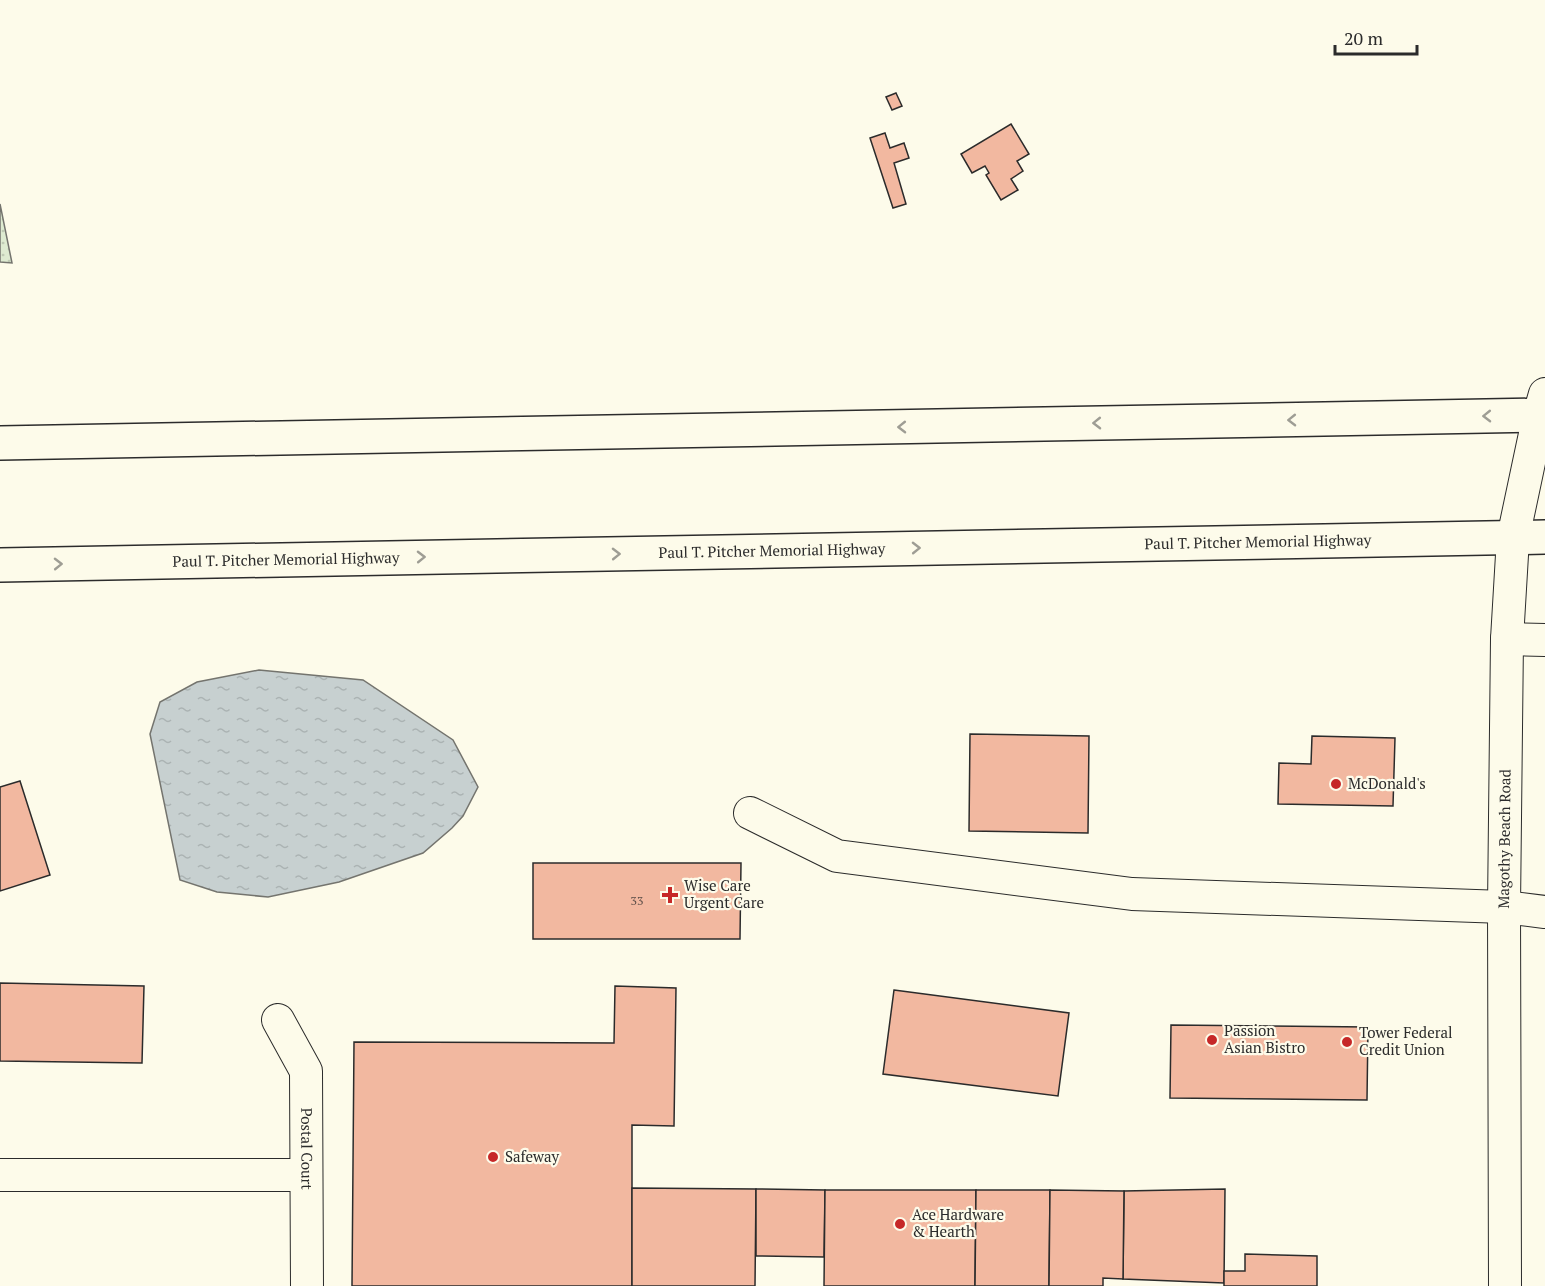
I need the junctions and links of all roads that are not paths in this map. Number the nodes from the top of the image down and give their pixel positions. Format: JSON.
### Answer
{"nodes":[{"id":1,"x":1543,"y":408,"type":"edge"},
{"id":2,"x":0,"y":442,"type":"edge"},
{"id":3,"x":1545,"y":537,"type":"edge"},
{"id":4,"x":1513,"y":538,"type":"junction"},
{"id":5,"x":0,"y":565,"type":"edge"},
{"id":6,"x":1507,"y":639,"type":"junction"},
{"id":7,"x":1545,"y":640,"type":"edge"},
{"id":8,"x":750,"y":813,"type":"dead end"},
{"id":9,"x":1504,"y":907,"type":"junction"},
{"id":10,"x":1545,"y":912,"type":"edge"},
{"id":11,"x":278,"y":1020,"type":"dead end"},
{"id":12,"x":0,"y":1175,"type":"edge"},
{"id":13,"x":306,"y":1175,"type":"junction"},
{"id":14,"x":307,"y":1286,"type":"edge"},
{"id":15,"x":1504,"y":1286,"type":"edge"}],
"edges":[{"from":1,"to":2,"type":"main road","one_way":true},
{"from":1,"to":4,"type":"street","name":"Magothy Beach Road"},
{"from":3,"to":4,"type":"main road","name":"Paul T. Pitcher Memorial Highway"},
{"from":5,"to":4,"type":"main road","name":"Paul T. Pitcher Memorial Highway","one_way":true},
{"from":4,"to":6,"type":"street","name":"Magothy Beach Road"},
{"from":6,"to":7,"type":"street"},
{"from":6,"to":9,"type":"street","name":"Magothy Beach Road"},
{"from":8,"to":9,"type":"street"},
{"from":9,"to":10,"type":"street"},
{"from":9,"to":15,"type":"street","name":"Magothy Beach Road"},
{"from":11,"to":13,"type":"street","name":"Postal Court"},
{"from":12,"to":13,"type":"street"},
{"from":13,"to":14,"type":"street","name":"Postal Court"}]}
